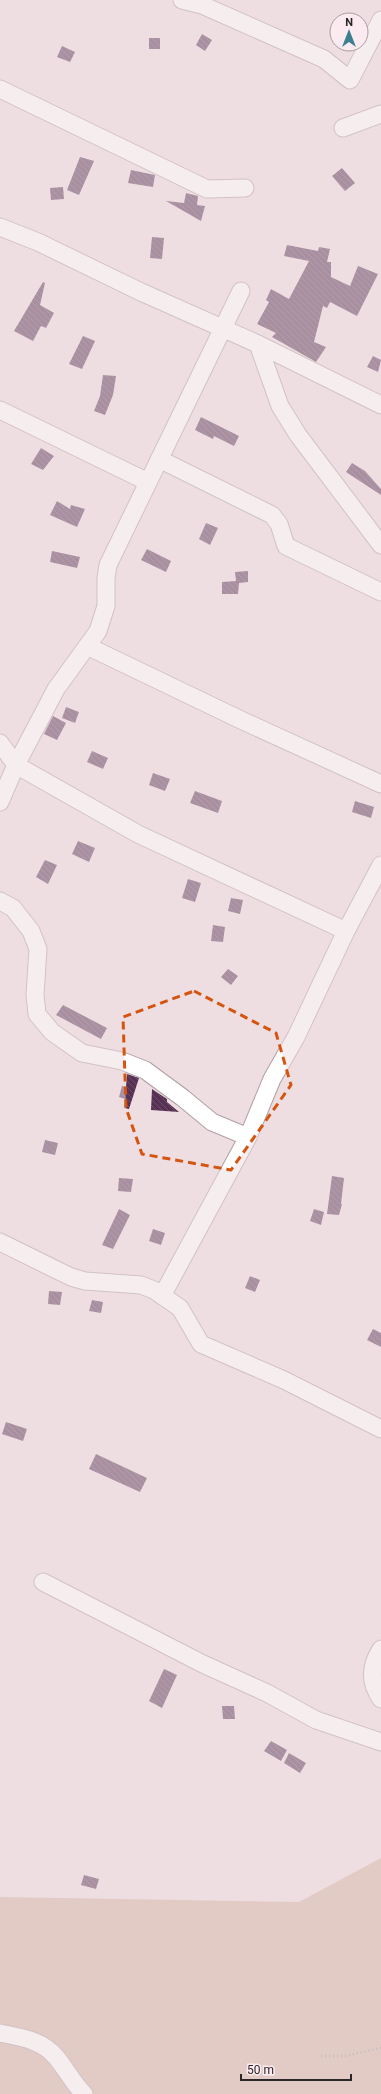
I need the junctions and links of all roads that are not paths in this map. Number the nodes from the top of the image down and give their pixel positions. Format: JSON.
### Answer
{"nodes":[{"id":1,"x":182,"y":0,"type":"edge"},
{"id":2,"x":381,"y":20,"type":"edge"},
{"id":3,"x":0,"y":89,"type":"edge"},
{"id":4,"x":381,"y":114,"type":"edge"},
{"id":5,"x":343,"y":128,"type":"dead end"},
{"id":6,"x":245,"y":188,"type":"dead end"},
{"id":7,"x":0,"y":227,"type":"edge"},
{"id":8,"x":241,"y":291,"type":"dead end"},
{"id":9,"x":223,"y":329,"type":"junction"},
{"id":10,"x":258,"y":344,"type":"junction"},
{"id":11,"x":381,"y":405,"type":"edge"},
{"id":12,"x":0,"y":410,"type":"edge"},
{"id":13,"x":159,"y":459,"type":"junction"},
{"id":14,"x":148,"y":482,"type":"junction"},
{"id":15,"x":381,"y":545,"type":"edge"},
{"id":16,"x":381,"y":592,"type":"edge"},
{"id":17,"x":87,"y":646,"type":"junction"},
{"id":18,"x":0,"y":743,"type":"edge"},
{"id":19,"x":16,"y":765,"type":"junction"},
{"id":20,"x":381,"y":784,"type":"edge"},
{"id":21,"x":0,"y":802,"type":"edge"},
{"id":22,"x":381,"y":865,"type":"edge"},
{"id":23,"x":0,"y":901,"type":"edge"},
{"id":24,"x":346,"y":931,"type":"junction"},
{"id":25,"x":248,"y":1137,"type":"junction"},
{"id":26,"x":0,"y":1242,"type":"edge"},
{"id":27,"x":162,"y":1296,"type":"junction"},
{"id":28,"x":381,"y":1429,"type":"edge"},
{"id":29,"x":43,"y":1582,"type":"dead end"},
{"id":30,"x":381,"y":1649,"type":"edge"},
{"id":31,"x":381,"y":1698,"type":"edge"},
{"id":32,"x":381,"y":1742,"type":"edge"},
{"id":33,"x":0,"y":2033,"type":"edge"},
{"id":34,"x":84,"y":2094,"type":"edge"}],
"edges":[{"from":1,"to":2,"type":"street"},
{"from":3,"to":6,"type":"street"},
{"from":4,"to":5,"type":"street"},
{"from":7,"to":9,"type":"street"},
{"from":8,"to":9,"type":"street"},
{"from":9,"to":10,"type":"street"},
{"from":9,"to":13,"type":"street"},
{"from":10,"to":11,"type":"street"},
{"from":10,"to":15,"type":"street"},
{"from":12,"to":14,"type":"street"},
{"from":13,"to":14,"type":"street"},
{"from":13,"to":16,"type":"street"},
{"from":14,"to":17,"type":"street"},
{"from":17,"to":19,"type":"street"},
{"from":17,"to":20,"type":"street"},
{"from":18,"to":19,"type":"street"},
{"from":19,"to":21,"type":"street"},
{"from":19,"to":24,"type":"street"},
{"from":22,"to":24,"type":"street"},
{"from":23,"to":25,"type":"street"},
{"from":24,"to":25,"type":"street"},
{"from":25,"to":27,"type":"street"},
{"from":26,"to":27,"type":"street"},
{"from":27,"to":28,"type":"street"},
{"from":29,"to":32,"type":"street"},
{"from":30,"to":31,"type":"street"},
{"from":33,"to":34,"type":"street"}]}
